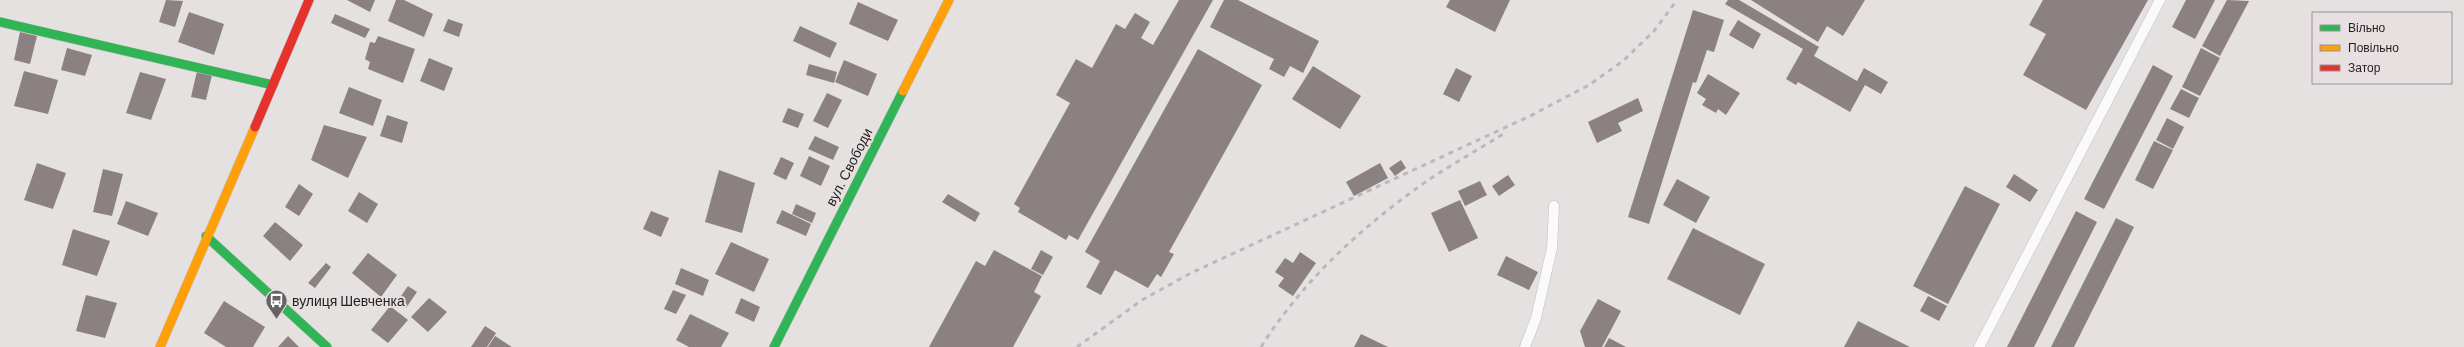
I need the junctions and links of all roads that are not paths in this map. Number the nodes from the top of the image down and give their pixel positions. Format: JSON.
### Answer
{"nodes":[{"id":1,"x":309,"y":0,"type":"edge"},
{"id":2,"x":949,"y":0,"type":"edge"},
{"id":3,"x":2160,"y":0,"type":"edge"},
{"id":4,"x":0,"y":22,"type":"edge"},
{"id":5,"x":273,"y":85,"type":"junction"},
{"id":6,"x":1554,"y":206,"type":"dead end"},
{"id":7,"x":206,"y":236,"type":"junction"},
{"id":8,"x":160,"y":347,"type":"edge"},
{"id":9,"x":327,"y":347,"type":"edge"},
{"id":10,"x":774,"y":347,"type":"edge"},
{"id":11,"x":1524,"y":347,"type":"edge"},
{"id":12,"x":1979,"y":347,"type":"edge"}],
"edges":[{"from":1,"to":5,"type":"street"},
{"from":2,"to":10,"type":"street","name":"вул. Свободи"},
{"from":3,"to":12,"type":"lane"},
{"from":4,"to":5,"type":"street"},
{"from":5,"to":7,"type":"street"},
{"from":6,"to":11,"type":"lane"},
{"from":7,"to":8,"type":"street"},
{"from":7,"to":9,"type":"street"}]}
